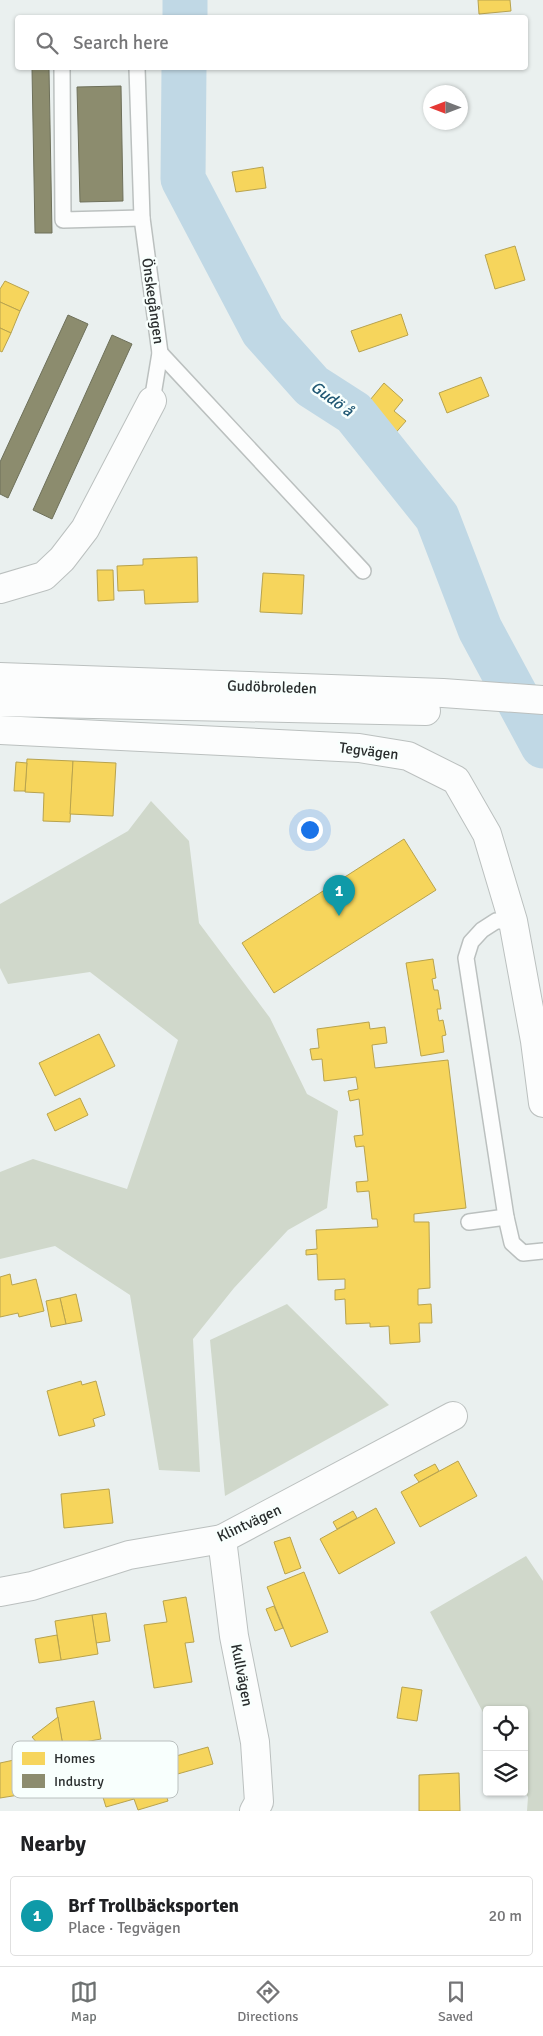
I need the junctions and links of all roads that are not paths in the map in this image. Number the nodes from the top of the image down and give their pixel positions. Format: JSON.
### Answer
{"nodes":[{"id":1,"x":62,"y":70,"type":"edge"},
{"id":2,"x":137,"y":70,"type":"edge"},
{"id":3,"x":142,"y":218,"type":"junction"},
{"id":4,"x":160,"y":353,"type":"junction"},
{"id":5,"x":152,"y":401,"type":"joint"},
{"id":6,"x":363,"y":571,"type":"dead end"},
{"id":7,"x":0,"y":589,"type":"edge"},
{"id":8,"x":0,"y":677,"type":"edge"},
{"id":9,"x":543,"y":700,"type":"edge"},
{"id":10,"x":0,"y":702,"type":"edge"},
{"id":11,"x":473,"y":703,"type":"junction"},
{"id":12,"x":543,"y":717,"type":"edge"},
{"id":13,"x":0,"y":730,"type":"edge"},
{"id":14,"x":512,"y":921,"type":"junction"},
{"id":15,"x":543,"y":1103,"type":"edge"},
{"id":16,"x":506,"y":1216,"type":"junction"},
{"id":17,"x":469,"y":1222,"type":"dead end"},
{"id":18,"x":543,"y":1251,"type":"edge"},
{"id":19,"x":453,"y":1416,"type":"dead end"},
{"id":20,"x":222,"y":1538,"type":"junction"},
{"id":21,"x":0,"y":1592,"type":"edge"},
{"id":22,"x":254,"y":1811,"type":"edge"}],
"edges":[{"from":1,"to":3,"type":"lane"},
{"from":2,"to":3,"type":"lane","name":"Önskegången"},
{"from":3,"to":4,"type":"lane","name":"Önskegången"},
{"from":4,"to":5,"type":"lane","name":"Önskegången"},
{"from":4,"to":6,"type":"lane"},
{"from":5,"to":7,"type":"street","name":"Önskegången"},
{"from":8,"to":11,"type":"street","name":"Gudöbroleden"},
{"from":9,"to":11,"type":"street","name":"Gudöbroleden"},
{"from":10,"to":11,"type":"street","name":"Gudöbroleden"},
{"from":11,"to":12,"type":"street","name":"Gudöbroleden"},
{"from":13,"to":14,"type":"street","name":"Tegvägen"},
{"from":14,"to":15,"type":"street","name":"Tegvägen"},
{"from":14,"to":16,"type":"lane"},
{"from":16,"to":17,"type":"lane"},
{"from":16,"to":18,"type":"lane"},
{"from":19,"to":20,"type":"street","name":"Klintvägen"},
{"from":20,"to":21,"type":"street","name":"Klintvägen"},
{"from":20,"to":22,"type":"street","name":"Kullvägen"}]}
